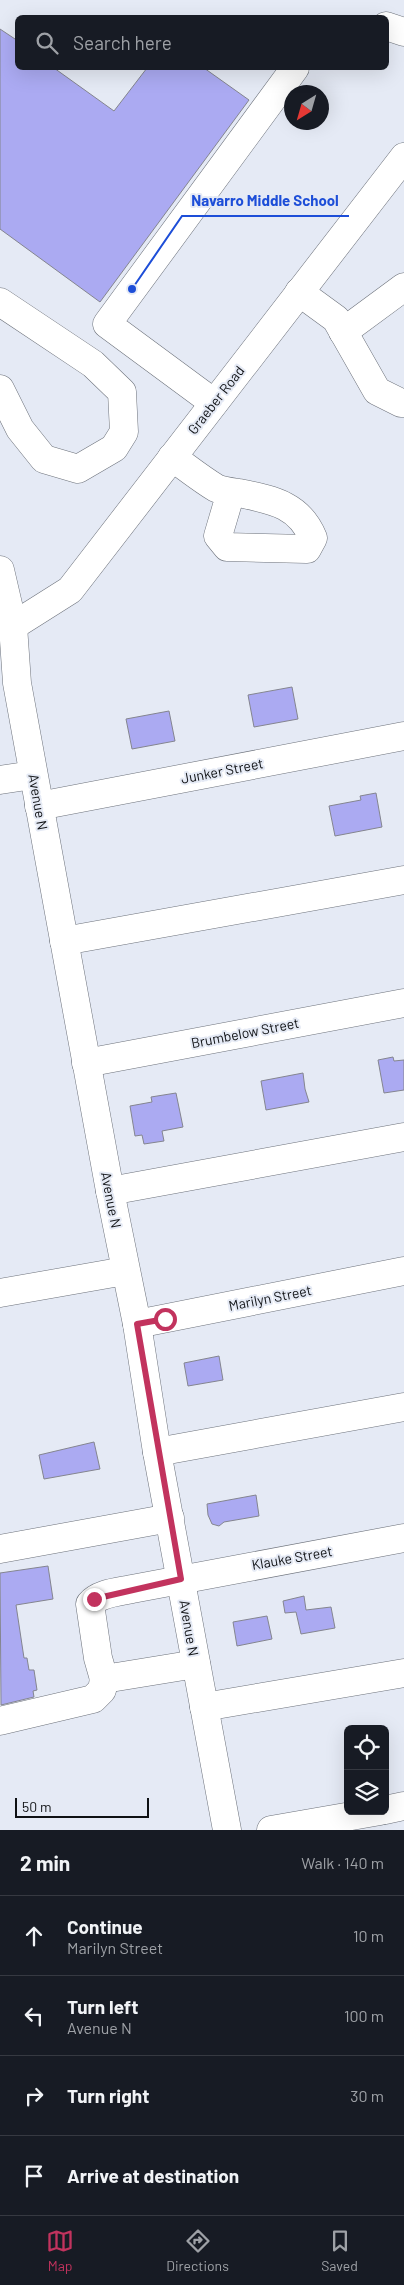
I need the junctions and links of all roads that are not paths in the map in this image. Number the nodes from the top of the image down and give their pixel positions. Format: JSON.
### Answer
{"nodes":[{"id":1,"x":389,"y":27,"type":"edge"},
{"id":2,"x":404,"y":32,"type":"edge"},
{"id":3,"x":294,"y":70,"type":"edge"},
{"id":4,"x":404,"y":156,"type":"edge"},
{"id":5,"x":404,"y":287,"type":"edge"},
{"id":6,"x":300,"y":292,"type":"junction"},
{"id":7,"x":0,"y":302,"type":"edge"},
{"id":8,"x":343,"y":332,"type":"junction"},
{"id":9,"x":0,"y":389,"type":"edge"},
{"id":10,"x":214,"y":403,"type":"junction"},
{"id":11,"x":404,"y":403,"type":"edge"},
{"id":12,"x":172,"y":457,"type":"junction"},
{"id":13,"x":231,"y":492,"type":"dead end"},
{"id":14,"x":0,"y":570,"type":"edge"},
{"id":15,"x":13,"y":626,"type":"junction"},
{"id":16,"x":404,"y":736,"type":"edge"},
{"id":17,"x":34,"y":775,"type":"junction"},
{"id":18,"x":0,"y":780,"type":"edge"},
{"id":19,"x":39,"y":806,"type":"junction"},
{"id":20,"x":404,"y":880,"type":"edge"},
{"id":21,"x":64,"y":941,"type":"junction"},
{"id":22,"x":404,"y":1003,"type":"edge"},
{"id":23,"x":86,"y":1063,"type":"junction"},
{"id":24,"x":404,"y":1137,"type":"edge"},
{"id":25,"x":110,"y":1191,"type":"junction"},
{"id":26,"x":125,"y":1270,"type":"junction"},
{"id":27,"x":404,"y":1271,"type":"edge"},
{"id":28,"x":0,"y":1293,"type":"edge"},
{"id":29,"x":137,"y":1324,"type":"junction"},
{"id":30,"x":404,"y":1407,"type":"edge"},
{"id":31,"x":157,"y":1452,"type":"junction"},
{"id":32,"x":170,"y":1518,"type":"junction"},
{"id":33,"x":404,"y":1538,"type":"edge"},
{"id":34,"x":0,"y":1549,"type":"edge"},
{"id":35,"x":181,"y":1579,"type":"junction"},
{"id":36,"x":196,"y":1664,"type":"junction"},
{"id":37,"x":404,"y":1673,"type":"edge"},
{"id":38,"x":104,"y":1679,"type":"junction"},
{"id":39,"x":204,"y":1707,"type":"junction"},
{"id":40,"x":0,"y":1721,"type":"edge"},
{"id":41,"x":404,"y":1806,"type":"edge"},
{"id":42,"x":389,"y":1809,"type":"edge"},
{"id":43,"x":365,"y":1819,"type":"edge"},
{"id":44,"x":227,"y":1830,"type":"edge"},
{"id":45,"x":271,"y":1830,"type":"edge"}],
"edges":[{"from":1,"to":2,"type":"street"},
{"from":3,"to":10,"type":"street"},
{"from":4,"to":6,"type":"street","name":"Graeber Road"},
{"from":5,"to":8,"type":"street"},
{"from":6,"to":8,"type":"street"},
{"from":6,"to":10,"type":"street","name":"Graeber Road"},
{"from":7,"to":9,"type":"street"},
{"from":8,"to":11,"type":"street"},
{"from":10,"to":12,"type":"street","name":"Graeber Road"},
{"from":12,"to":13,"type":"street"},
{"from":12,"to":15,"type":"street","name":"Graeber Road"},
{"from":14,"to":15,"type":"street","name":"Avenue N"},
{"from":15,"to":17,"type":"street","name":"Avenue N"},
{"from":16,"to":19,"type":"street","name":"Junker Street"},
{"from":17,"to":18,"type":"street"},
{"from":17,"to":19,"type":"street","name":"Avenue N"},
{"from":19,"to":21,"type":"street","name":"Avenue N"},
{"from":20,"to":21,"type":"street"},
{"from":21,"to":23,"type":"street","name":"Avenue N"},
{"from":22,"to":23,"type":"street","name":"Brumbelow Street"},
{"from":23,"to":25,"type":"street","name":"Avenue N"},
{"from":24,"to":25,"type":"street"},
{"from":25,"to":26,"type":"street","name":"Avenue N"},
{"from":26,"to":28,"type":"street"},
{"from":26,"to":29,"type":"street","name":"Avenue N"},
{"from":27,"to":29,"type":"street","name":"Marilyn Street"},
{"from":29,"to":31,"type":"street","name":"Avenue N"},
{"from":30,"to":31,"type":"street"},
{"from":31,"to":32,"type":"street","name":"Avenue N"},
{"from":32,"to":34,"type":"street"},
{"from":32,"to":35,"type":"street","name":"Avenue N"},
{"from":33,"to":35,"type":"street","name":"Klauke Street"},
{"from":35,"to":36,"type":"street","name":"Avenue N"},
{"from":35,"to":38,"type":"street","name":"Klauke Street"},
{"from":36,"to":38,"type":"street"},
{"from":36,"to":39,"type":"street","name":"Avenue N"},
{"from":37,"to":39,"type":"street"},
{"from":38,"to":40,"type":"street"},
{"from":39,"to":44,"type":"street","name":"Avenue N"},
{"from":41,"to":42,"type":"street"},
{"from":43,"to":45,"type":"street"}]}
